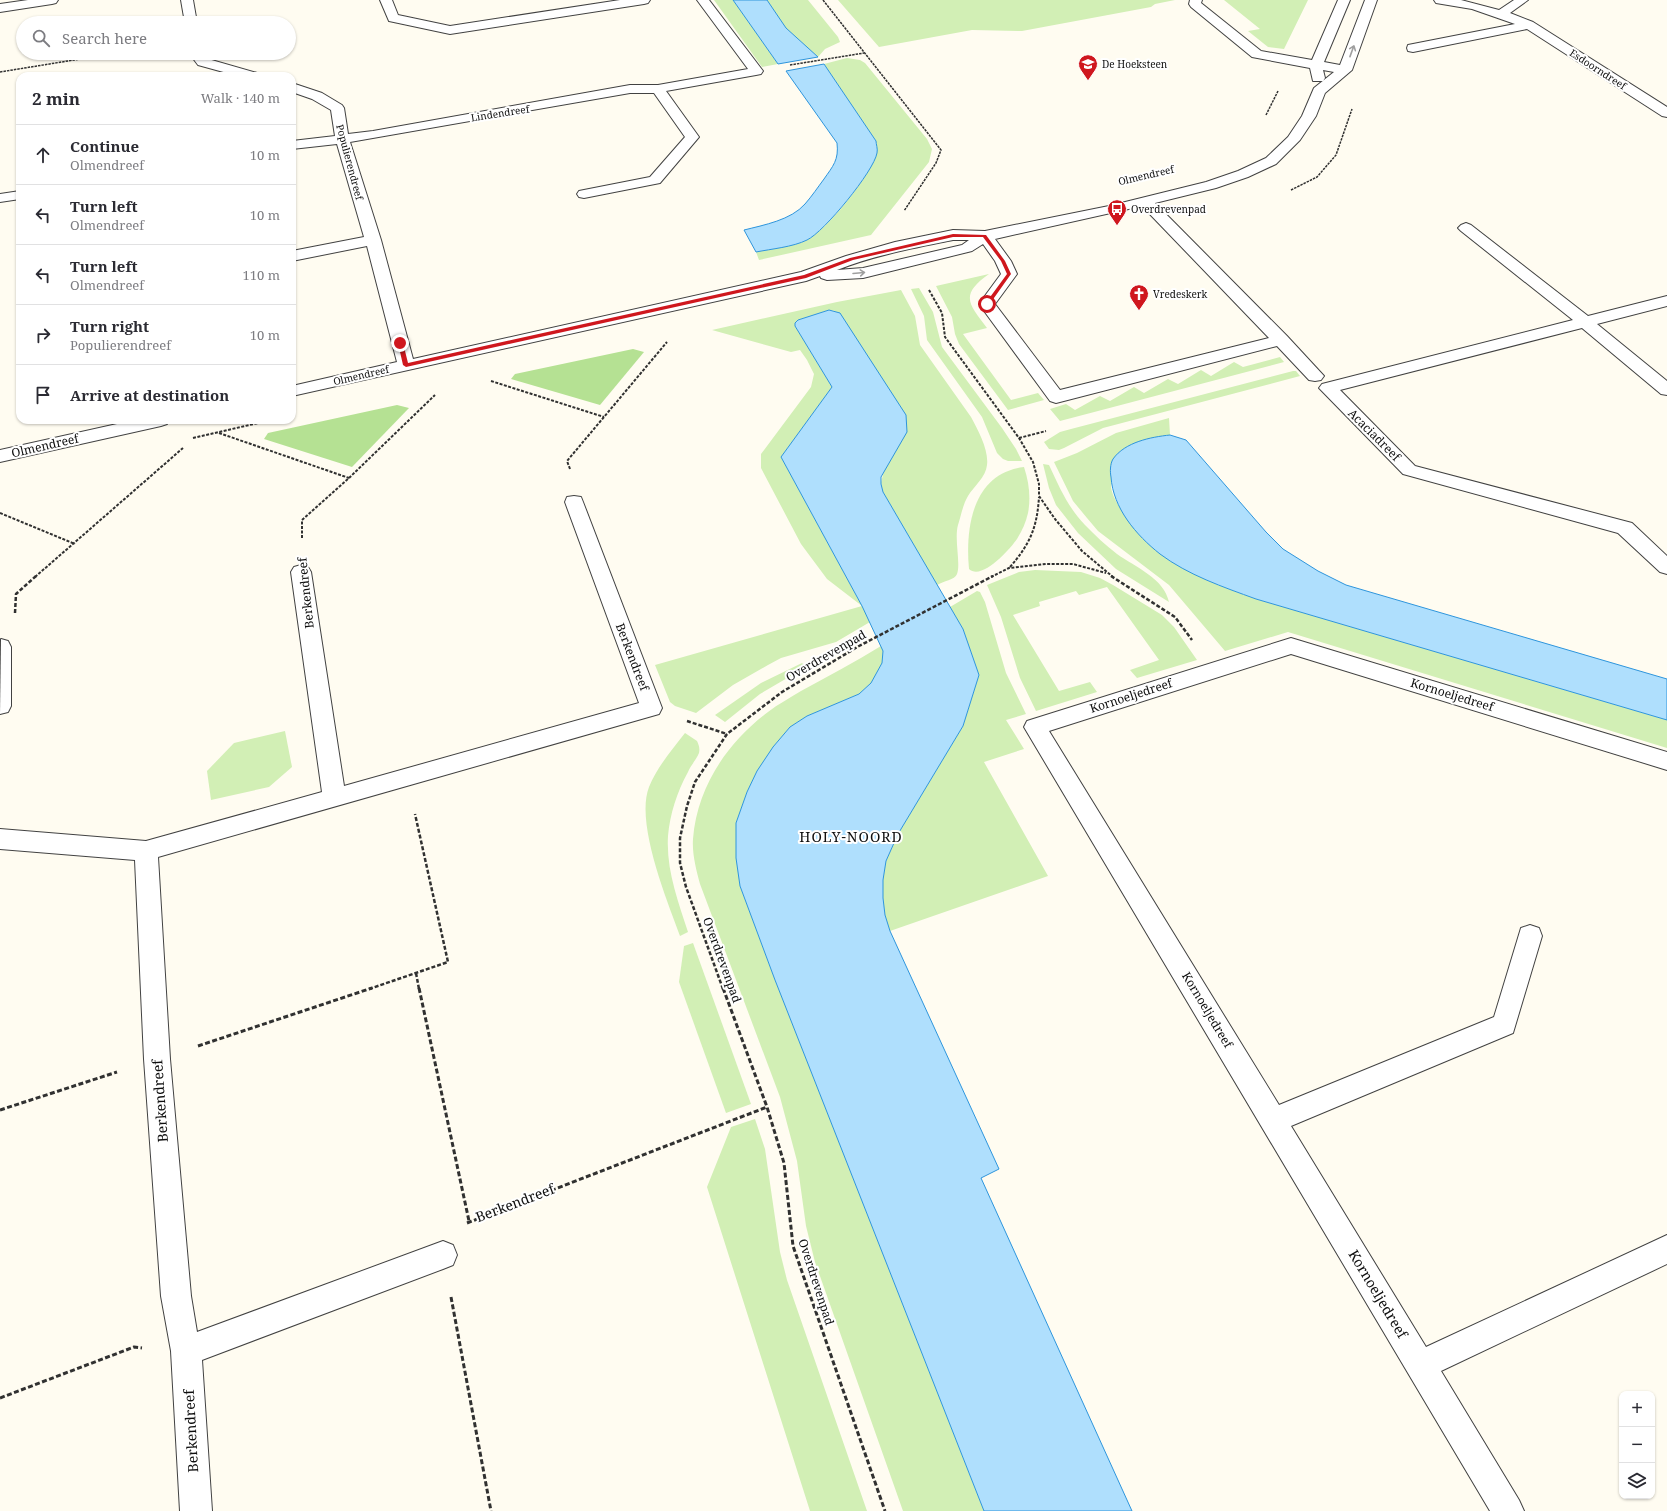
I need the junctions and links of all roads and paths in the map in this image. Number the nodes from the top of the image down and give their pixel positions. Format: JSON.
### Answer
{"nodes":[{"id":1,"x":52,"y":0,"type":"edge"},
{"id":2,"x":187,"y":0,"type":"edge"},
{"id":3,"x":386,"y":0,"type":"edge"},
{"id":4,"x":644,"y":0,"type":"edge"},
{"id":5,"x":703,"y":0,"type":"edge"},
{"id":6,"x":823,"y":0,"type":"edge"},
{"id":7,"x":1196,"y":0,"type":"edge"},
{"id":8,"x":1344,"y":0,"type":"edge"},
{"id":9,"x":1371,"y":0,"type":"edge"},
{"id":10,"x":1440,"y":0,"type":"edge"},
{"id":11,"x":1522,"y":0,"type":"edge"},
{"id":12,"x":0,"y":8,"type":"edge"},
{"id":13,"x":1501,"y":14,"type":"junction"},
{"id":14,"x":189,"y":16,"type":"edge"},
{"id":15,"x":1529,"y":25,"type":"junction"},
{"id":16,"x":1413,"y":48,"type":"dead end"},
{"id":17,"x":864,"y":53,"type":"junction"},
{"id":18,"x":74,"y":60,"type":"edge"},
{"id":19,"x":200,"y":60,"type":"edge"},
{"id":20,"x":1294,"y":62,"type":"junction"},
{"id":21,"x":1316,"y":65,"type":"junction"},
{"id":22,"x":786,"y":66,"type":"dead end"},
{"id":23,"x":1345,"y":70,"type":"junction"},
{"id":24,"x":0,"y":72,"type":"edge"},
{"id":25,"x":238,"y":72,"type":"edge"},
{"id":26,"x":296,"y":88,"type":"edge"},
{"id":27,"x":658,"y":89,"type":"junction"},
{"id":28,"x":1319,"y":91,"type":"junction"},
{"id":29,"x":1667,"y":113,"type":"edge"},
{"id":30,"x":1265,"y":116,"type":"dead end"},
{"id":31,"x":342,"y":138,"type":"junction"},
{"id":32,"x":296,"y":144,"type":"edge"},
{"id":33,"x":584,"y":194,"type":"dead end"},
{"id":34,"x":16,"y":196,"type":"edge"},
{"id":35,"x":0,"y":198,"type":"edge"},
{"id":36,"x":1146,"y":201,"type":"junction"},
{"id":37,"x":900,"y":216,"type":"dead end"},
{"id":38,"x":1466,"y":228,"type":"dead end"},
{"id":39,"x":985,"y":236,"type":"junction"},
{"id":40,"x":373,"y":240,"type":"junction"},
{"id":41,"x":296,"y":255,"type":"edge"},
{"id":42,"x":928,"y":289,"type":"dead end"},
{"id":43,"x":1667,"y":301,"type":"edge"},
{"id":44,"x":1584,"y":321,"type":"junction"},
{"id":45,"x":670,"y":339,"type":"dead end"},
{"id":46,"x":1281,"y":340,"type":"junction"},
{"id":47,"x":406,"y":365,"type":"junction"},
{"id":48,"x":1315,"y":376,"type":"dead end"},
{"id":49,"x":484,"y":379,"type":"dead end"},
{"id":50,"x":296,"y":390,"type":"edge"},
{"id":51,"x":440,"y":390,"type":"dead end"},
{"id":52,"x":1667,"y":390,"type":"edge"},
{"id":53,"x":604,"y":417,"type":"junction"},
{"id":54,"x":143,"y":424,"type":"edge"},
{"id":55,"x":218,"y":432,"type":"dead end"},
{"id":56,"x":196,"y":437,"type":"dead end"},
{"id":57,"x":190,"y":442,"type":"dead end"},
{"id":58,"x":184,"y":448,"type":"dead end"},
{"id":59,"x":0,"y":456,"type":"edge"},
{"id":60,"x":349,"y":478,"type":"junction"},
{"id":61,"x":1039,"y":496,"type":"junction"},
{"id":62,"x":574,"y":502,"type":"joint"},
{"id":63,"x":0,"y":513,"type":"edge"},
{"id":64,"x":75,"y":544,"type":"junction"},
{"id":65,"x":1667,"y":567,"type":"edge"},
{"id":66,"x":1009,"y":568,"type":"junction"},
{"id":67,"x":301,"y":572,"type":"joint"},
{"id":68,"x":1106,"y":573,"type":"junction"},
{"id":69,"x":1175,"y":617,"type":"dead end"},
{"id":70,"x":1,"y":647,"type":"joint"},
{"id":71,"x":0,"y":706,"type":"edge"},
{"id":72,"x":1667,"y":761,"type":"edge"},
{"id":73,"x":407,"y":777,"type":"junction"},
{"id":74,"x":334,"y":798,"type":"junction"},
{"id":75,"x":0,"y":839,"type":"edge"},
{"id":76,"x":146,"y":851,"type":"junction"},
{"id":77,"x":1530,"y":936,"type":"dead end"},
{"id":78,"x":416,"y":973,"type":"junction"},
{"id":79,"x":157,"y":1059,"type":"junction"},
{"id":80,"x":767,"y":1107,"type":"junction"},
{"id":81,"x":0,"y":1110,"type":"edge"},
{"id":82,"x":1273,"y":1120,"type":"junction"},
{"id":83,"x":469,"y":1221,"type":"junction"},
{"id":84,"x":1667,"y":1248,"type":"edge"},
{"id":85,"x":443,"y":1255,"type":"junction"},
{"id":86,"x":186,"y":1351,"type":"junction"},
{"id":87,"x":1421,"y":1365,"type":"junction"},
{"id":88,"x":0,"y":1398,"type":"edge"},
{"id":89,"x":196,"y":1511,"type":"edge"},
{"id":90,"x":491,"y":1511,"type":"edge"},
{"id":91,"x":885,"y":1511,"type":"edge"},
{"id":92,"x":1508,"y":1511,"type":"edge"}],
"edges":[{"from":1,"to":12,"type":"street"},
{"from":2,"to":14,"type":"street"},
{"from":3,"to":4,"type":"street"},
{"from":5,"to":27,"type":"street","name":"Lindendreef"},
{"from":6,"to":17,"type":"path"},
{"from":7,"to":20,"type":"street"},
{"from":8,"to":21,"type":"street","name":"Olmendreef"},
{"from":23,"to":9,"type":"street","one_way":true},
{"from":10,"to":13,"type":"street","name":"Esdoorndreef"},
{"from":11,"to":13,"type":"street"},
{"from":13,"to":15,"type":"street","name":"Esdoorndreef"},
{"from":15,"to":16,"type":"street"},
{"from":15,"to":29,"type":"street","name":"Esdoorndreef"},
{"from":17,"to":22,"type":"path"},
{"from":17,"to":37,"type":"path"},
{"from":18,"to":24,"type":"path"},
{"from":19,"to":25,"type":"street"},
{"from":20,"to":21,"type":"street"},
{"from":20,"to":30,"type":"path"},
{"from":21,"to":23,"type":"street"},
{"from":21,"to":28,"type":"street","name":"Olmendreef"},
{"from":23,"to":28,"type":"street","name":"Olmendreef"},
{"from":26,"to":31,"type":"street","name":"Populierendreef"},
{"from":27,"to":31,"type":"street","name":"Lindendreef"},
{"from":27,"to":33,"type":"street"},
{"from":28,"to":36,"type":"street","name":"Olmendreef"},
{"from":31,"to":32,"type":"street","name":"Lindendreef"},
{"from":31,"to":40,"type":"street","name":"Populierendreef"},
{"from":34,"to":35,"type":"street"},
{"from":36,"to":39,"type":"street","name":"Olmendreef"},
{"from":36,"to":46,"type":"street"},
{"from":38,"to":44,"type":"street"},
{"from":39,"to":46,"type":"street"},
{"from":39,"to":47,"type":"street","name":"Olmendreef"},
{"from":40,"to":41,"type":"street"},
{"from":40,"to":47,"type":"street","name":"Populierendreef"},
{"from":42,"to":61,"type":"path","name":"Overdrevenpad"},
{"from":43,"to":44,"type":"street","name":"Acaciadreef"},
{"from":44,"to":52,"type":"street"},
{"from":44,"to":65,"type":"street","name":"Acaciadreef"},
{"from":45,"to":53,"type":"path"},
{"from":46,"to":48,"type":"street"},
{"from":47,"to":50,"type":"street","name":"Olmendreef"},
{"from":49,"to":53,"type":"path"},
{"from":51,"to":60,"type":"path","name":"Berkendreef"},
{"from":53,"to":62,"type":"path"},
{"from":54,"to":59,"type":"street","name":"Olmendreef"},
{"from":55,"to":60,"type":"path"},
{"from":56,"to":57,"type":"path"},
{"from":58,"to":64,"type":"path"},
{"from":60,"to":67,"type":"path","name":"Berkendreef"},
{"from":61,"to":66,"type":"path","name":"Overdrevenpad"},
{"from":61,"to":68,"type":"path","name":"Overdrevenpad"},
{"from":62,"to":73,"type":"street","name":"Berkendreef"},
{"from":63,"to":64,"type":"path"},
{"from":64,"to":70,"type":"path"},
{"from":66,"to":68,"type":"path","name":"Overdrevenpad"},
{"from":66,"to":80,"type":"path","name":"Overdrevenpad"},
{"from":67,"to":74,"type":"street","name":"Berkendreef"},
{"from":68,"to":69,"type":"path","name":"Overdrevenpad"},
{"from":70,"to":71,"type":"street"},
{"from":72,"to":82,"type":"street","name":"Kornoeljedreef"},
{"from":73,"to":74,"type":"street","name":"Berkendreef"},
{"from":73,"to":78,"type":"path"},
{"from":74,"to":76,"type":"street","name":"Berkendreef"},
{"from":75,"to":76,"type":"street","name":"Berkendreef"},
{"from":76,"to":79,"type":"street","name":"Berkendreef"},
{"from":77,"to":82,"type":"street"},
{"from":78,"to":79,"type":"path"},
{"from":78,"to":83,"type":"path"},
{"from":79,"to":81,"type":"path"},
{"from":79,"to":86,"type":"street","name":"Berkendreef"},
{"from":80,"to":83,"type":"path","name":"Berkendreef"},
{"from":80,"to":91,"type":"path","name":"Overdrevenpad"},
{"from":82,"to":87,"type":"street","name":"Kornoeljedreef"},
{"from":83,"to":85,"type":"path","name":"Berkendreef"},
{"from":84,"to":87,"type":"street"},
{"from":85,"to":86,"type":"street"},
{"from":85,"to":90,"type":"path"},
{"from":86,"to":88,"type":"path"},
{"from":86,"to":89,"type":"street","name":"Berkendreef"},
{"from":87,"to":92,"type":"street","name":"Kornoeljedreef"}]}
